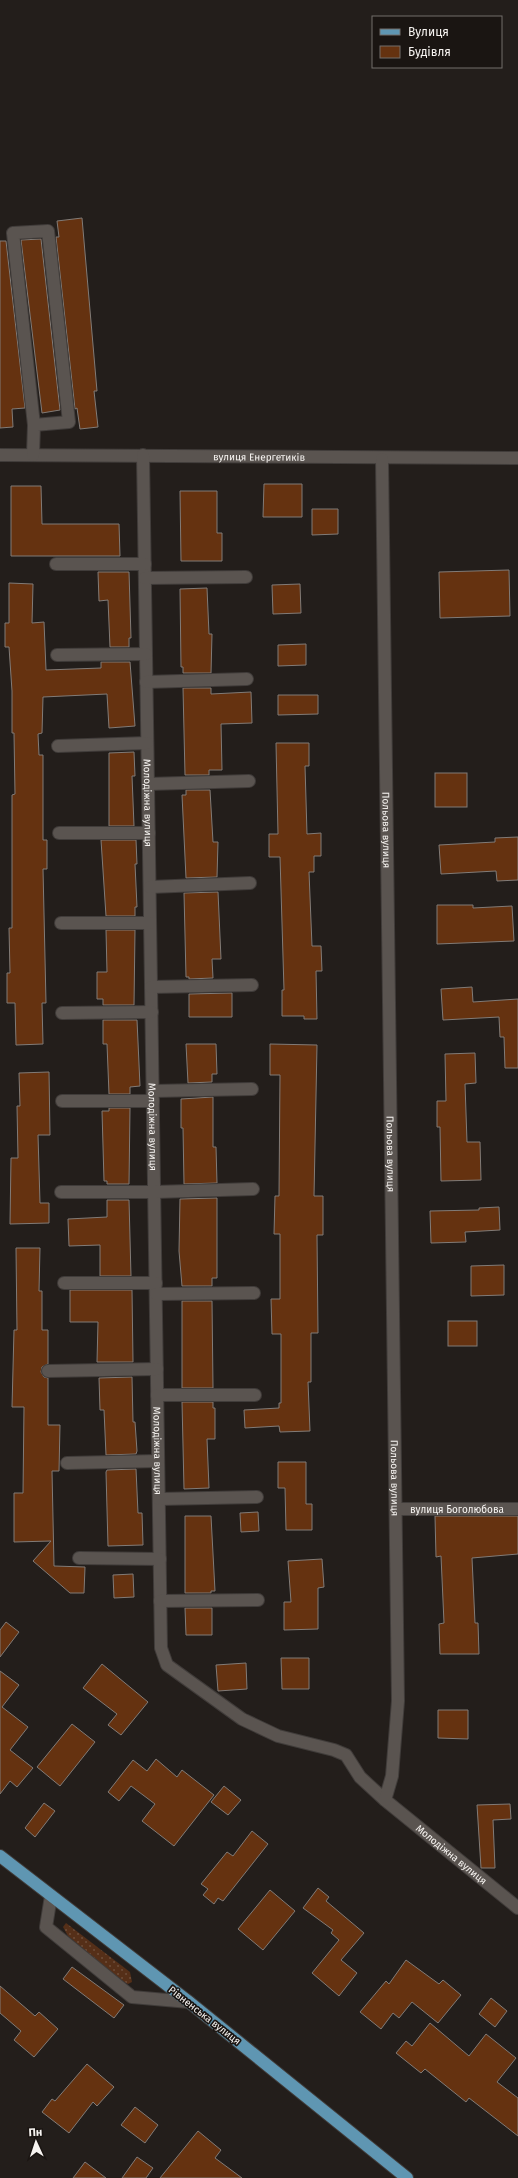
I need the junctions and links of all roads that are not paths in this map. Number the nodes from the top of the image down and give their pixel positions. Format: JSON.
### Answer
{"nodes":[{"id":1,"x":34,"y":425,"type":"junction"},
{"id":2,"x":0,"y":455,"type":"edge"},
{"id":3,"x":33,"y":455,"type":"junction"},
{"id":4,"x":143,"y":455,"type":"junction"},
{"id":5,"x":518,"y":458,"type":"edge"},
{"id":6,"x":382,"y":459,"type":"junction"},
{"id":7,"x":56,"y":564,"type":"dead end"},
{"id":8,"x":145,"y":564,"type":"junction"},
{"id":9,"x":246,"y":577,"type":"dead end"},
{"id":10,"x":145,"y":578,"type":"junction"},
{"id":11,"x":146,"y":654,"type":"junction"},
{"id":12,"x":57,"y":655,"type":"dead end"},
{"id":13,"x":247,"y":680,"type":"dead end"},
{"id":14,"x":146,"y":682,"type":"junction"},
{"id":15,"x":147,"y":743,"type":"junction"},
{"id":16,"x":58,"y":746,"type":"dead end"},
{"id":17,"x":249,"y":781,"type":"dead end"},
{"id":18,"x":148,"y":784,"type":"junction"},
{"id":19,"x":59,"y":833,"type":"dead end"},
{"id":20,"x":149,"y":833,"type":"junction"},
{"id":21,"x":250,"y":883,"type":"dead end"},
{"id":22,"x":150,"y":887,"type":"junction"},
{"id":23,"x":150,"y":923,"type":"junction"},
{"id":24,"x":61,"y":924,"type":"dead end"},
{"id":25,"x":252,"y":986,"type":"dead end"},
{"id":26,"x":152,"y":987,"type":"junction"},
{"id":27,"x":152,"y":1012,"type":"junction"},
{"id":28,"x":62,"y":1013,"type":"dead end"},
{"id":29,"x":252,"y":1089,"type":"dead end"},
{"id":30,"x":153,"y":1096,"type":"junction"},
{"id":31,"x":62,"y":1101,"type":"dead end"},
{"id":32,"x":253,"y":1189,"type":"dead end"},
{"id":33,"x":61,"y":1192,"type":"dead end"},
{"id":34,"x":155,"y":1192,"type":"junction"},
{"id":35,"x":64,"y":1283,"type":"dead end"},
{"id":36,"x":156,"y":1289,"type":"junction"},
{"id":37,"x":254,"y":1293,"type":"dead end"},
{"id":38,"x":157,"y":1369,"type":"junction"},
{"id":39,"x":48,"y":1370,"type":"dead end"},
{"id":40,"x":158,"y":1395,"type":"junction"},
{"id":41,"x":255,"y":1395,"type":"dead end"},
{"id":42,"x":158,"y":1461,"type":"junction"},
{"id":43,"x":67,"y":1463,"type":"dead end"},
{"id":44,"x":257,"y":1497,"type":"dead end"},
{"id":45,"x":159,"y":1498,"type":"junction"},
{"id":46,"x":518,"y":1508,"type":"edge"},
{"id":47,"x":396,"y":1509,"type":"junction"},
{"id":48,"x":79,"y":1558,"type":"dead end"},
{"id":49,"x":160,"y":1559,"type":"junction"},
{"id":50,"x":258,"y":1600,"type":"dead end"},
{"id":51,"x":160,"y":1602,"type":"junction"},
{"id":52,"x":385,"y":1800,"type":"junction"},
{"id":53,"x":0,"y":1856,"type":"edge"},
{"id":54,"x":51,"y":1896,"type":"junction"},
{"id":55,"x":518,"y":1908,"type":"edge"},
{"id":56,"x":189,"y":2002,"type":"junction"},
{"id":57,"x":407,"y":2178,"type":"edge"}],
"edges":[{"from":1,"to":1,"type":"street"},
{"from":1,"to":3,"type":"street"},
{"from":2,"to":3,"type":"street","name":"вулиця Енергетиків"},
{"from":3,"to":4,"type":"street","name":"вулиця Енергетиків"},
{"from":4,"to":6,"type":"street","name":"вулиця Енергетиків"},
{"from":4,"to":8,"type":"street","name":"Молодіжна вулиця"},
{"from":5,"to":6,"type":"street","name":"вулиця Енергетиків"},
{"from":6,"to":47,"type":"street","name":"Польова вулиця"},
{"from":7,"to":8,"type":"street"},
{"from":8,"to":10,"type":"street","name":"Молодіжна вулиця"},
{"from":9,"to":10,"type":"street"},
{"from":10,"to":11,"type":"street","name":"Молодіжна вулиця"},
{"from":11,"to":12,"type":"street"},
{"from":11,"to":14,"type":"street","name":"Молодіжна вулиця"},
{"from":13,"to":14,"type":"street"},
{"from":14,"to":15,"type":"street","name":"Молодіжна вулиця"},
{"from":15,"to":16,"type":"street"},
{"from":15,"to":18,"type":"street","name":"Молодіжна вулиця"},
{"from":17,"to":18,"type":"street"},
{"from":18,"to":20,"type":"street","name":"Молодіжна вулиця"},
{"from":19,"to":20,"type":"street"},
{"from":20,"to":22,"type":"street","name":"Молодіжна вулиця"},
{"from":21,"to":22,"type":"street"},
{"from":22,"to":23,"type":"street","name":"Молодіжна вулиця"},
{"from":23,"to":24,"type":"street"},
{"from":23,"to":26,"type":"street","name":"Молодіжна вулиця"},
{"from":25,"to":26,"type":"street"},
{"from":26,"to":27,"type":"street","name":"Молодіжна вулиця"},
{"from":27,"to":28,"type":"street"},
{"from":27,"to":30,"type":"street","name":"Молодіжна вулиця"},
{"from":29,"to":30,"type":"street"},
{"from":30,"to":31,"type":"street"},
{"from":30,"to":34,"type":"street","name":"Молодіжна вулиця"},
{"from":32,"to":34,"type":"street"},
{"from":33,"to":34,"type":"street"},
{"from":34,"to":36,"type":"street","name":"Молодіжна вулиця"},
{"from":35,"to":36,"type":"street"},
{"from":36,"to":37,"type":"street"},
{"from":36,"to":38,"type":"street","name":"Молодіжна вулиця"},
{"from":38,"to":39,"type":"street"},
{"from":38,"to":40,"type":"street","name":"Молодіжна вулиця"},
{"from":40,"to":41,"type":"street"},
{"from":40,"to":42,"type":"street","name":"Молодіжна вулиця"},
{"from":42,"to":43,"type":"street"},
{"from":42,"to":45,"type":"street","name":"Молодіжна вулиця"},
{"from":44,"to":45,"type":"street"},
{"from":45,"to":49,"type":"street","name":"Молодіжна вулиця"},
{"from":46,"to":47,"type":"street","name":"вулиця Боголюбова"},
{"from":47,"to":52,"type":"street","name":"Польова вулиця"},
{"from":48,"to":49,"type":"street"},
{"from":49,"to":51,"type":"street","name":"Молодіжна вулиця"},
{"from":50,"to":51,"type":"street"},
{"from":51,"to":52,"type":"street","name":"Молодіжна вулиця"},
{"from":52,"to":55,"type":"street","name":"Молодіжна вулиця"},
{"from":53,"to":54,"type":"main road","name":"Рівненська вулиця"},
{"from":54,"to":56,"type":"main road","name":"Рівненська вулиця"},
{"from":54,"to":56,"type":"street"},
{"from":56,"to":57,"type":"main road","name":"Рівненська вулиця"}]}
